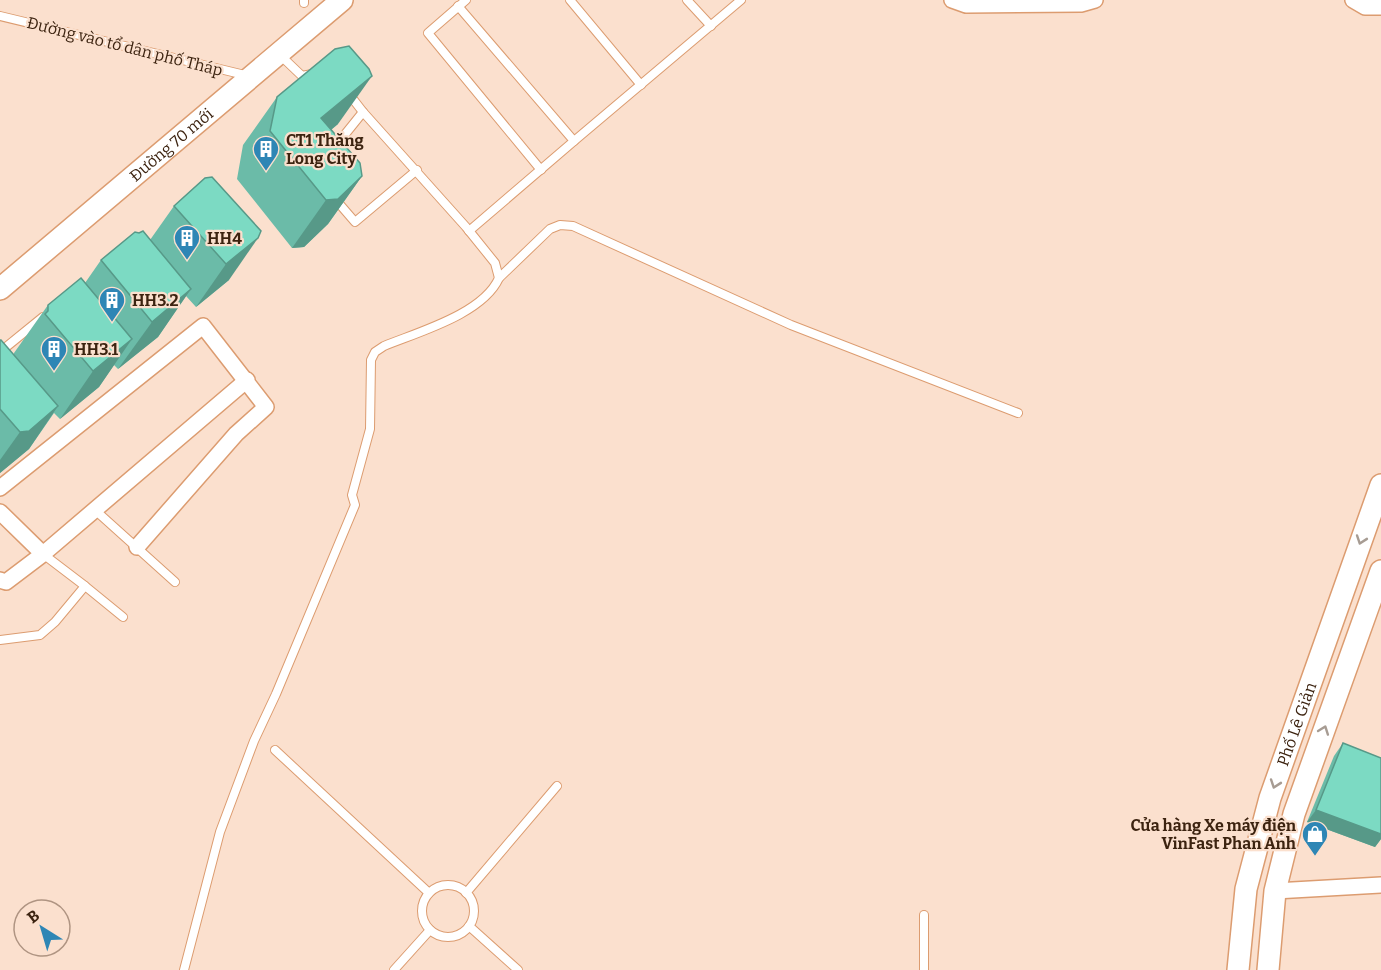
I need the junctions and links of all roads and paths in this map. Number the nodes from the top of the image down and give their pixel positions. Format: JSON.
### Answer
{"nodes":[{"id":1,"x":342,"y":0,"type":"edge"},
{"id":2,"x":466,"y":0,"type":"edge"},
{"id":3,"x":570,"y":0,"type":"edge"},
{"id":4,"x":687,"y":0,"type":"edge"},
{"id":5,"x":741,"y":0,"type":"edge"},
{"id":6,"x":952,"y":0,"type":"edge"},
{"id":7,"x":1095,"y":0,"type":"edge"},
{"id":8,"x":1353,"y":0,"type":"edge"},
{"id":9,"x":458,"y":6,"type":"junction"},
{"id":10,"x":1381,"y":7,"type":"edge"},
{"id":11,"x":0,"y":16,"type":"edge"},
{"id":12,"x":711,"y":26,"type":"junction"},
{"id":13,"x":278,"y":53,"type":"junction"},
{"id":14,"x":321,"y":71,"type":"edge"},
{"id":15,"x":251,"y":76,"type":"junction"},
{"id":16,"x":641,"y":85,"type":"junction"},
{"id":17,"x":343,"y":86,"type":"edge"},
{"id":18,"x":363,"y":112,"type":"junction"},
{"id":19,"x":574,"y":141,"type":"junction"},
{"id":20,"x":327,"y":158,"type":"edge"},
{"id":21,"x":417,"y":170,"type":"junction"},
{"id":22,"x":541,"y":170,"type":"junction"},
{"id":23,"x":327,"y":190,"type":"edge"},
{"id":24,"x":469,"y":231,"type":"junction"},
{"id":25,"x":499,"y":278,"type":"junction"},
{"id":26,"x":0,"y":289,"type":"edge"},
{"id":27,"x":48,"y":313,"type":"edge"},
{"id":28,"x":4,"y":353,"type":"edge"},
{"id":29,"x":247,"y":380,"type":"junction"},
{"id":30,"x":1018,"y":413,"type":"dead end"},
{"id":31,"x":1381,"y":485,"type":"edge"},
{"id":32,"x":0,"y":488,"type":"edge"},
{"id":33,"x":95,"y":510,"type":"junction"},
{"id":34,"x":0,"y":512,"type":"edge"},
{"id":35,"x":137,"y":547,"type":"junction"},
{"id":36,"x":43,"y":554,"type":"junction"},
{"id":37,"x":1381,"y":571,"type":"edge"},
{"id":38,"x":0,"y":580,"type":"edge"},
{"id":39,"x":175,"y":582,"type":"dead end"},
{"id":40,"x":85,"y":586,"type":"junction"},
{"id":41,"x":123,"y":617,"type":"dead end"},
{"id":42,"x":0,"y":640,"type":"edge"},
{"id":43,"x":274,"y":750,"type":"dead end"},
{"id":44,"x":557,"y":786,"type":"dead end"},
{"id":45,"x":1380,"y":882,"type":"edge"},
{"id":46,"x":1275,"y":891,"type":"junction"},
{"id":47,"x":429,"y":893,"type":"junction"},
{"id":48,"x":466,"y":893,"type":"junction"},
{"id":49,"x":924,"y":915,"type":"dead end"},
{"id":50,"x":469,"y":926,"type":"junction"},
{"id":51,"x":430,"y":930,"type":"junction"},
{"id":52,"x":184,"y":970,"type":"edge"},
{"id":53,"x":394,"y":970,"type":"edge"},
{"id":54,"x":518,"y":970,"type":"edge"},
{"id":55,"x":924,"y":970,"type":"edge"},
{"id":56,"x":1238,"y":970,"type":"edge"},
{"id":57,"x":1268,"y":970,"type":"edge"}],
"edges":[{"from":1,"to":13,"type":"main road","name":"Đường 70 mới"},
{"from":2,"to":9,"type":"lane"},
{"from":3,"to":16,"type":"lane"},
{"from":4,"to":12,"type":"lane"},
{"from":5,"to":12,"type":"lane"},
{"from":6,"to":7,"type":"street"},
{"from":8,"to":10,"type":"street"},
{"from":9,"to":19,"type":"lane"},
{"from":9,"to":22,"type":"lane"},
{"from":11,"to":15,"type":"lane","name":"Đường vào tổ dân phố Tháp"},
{"from":12,"to":16,"type":"lane"},
{"from":13,"to":14,"type":"lane"},
{"from":13,"to":15,"type":"main road","name":"Đường 70 mới"},
{"from":15,"to":26,"type":"main road","name":"Đường 70 mới"},
{"from":16,"to":19,"type":"lane"},
{"from":17,"to":18,"type":"lane"},
{"from":18,"to":20,"type":"lane"},
{"from":18,"to":21,"type":"lane"},
{"from":19,"to":22,"type":"lane"},
{"from":21,"to":23,"type":"lane"},
{"from":21,"to":24,"type":"lane"},
{"from":22,"to":24,"type":"lane"},
{"from":24,"to":25,"type":"lane"},
{"from":25,"to":30,"type":"lane"},
{"from":25,"to":52,"type":"lane"},
{"from":27,"to":28,"type":"lane"},
{"from":29,"to":32,"type":"street"},
{"from":29,"to":33,"type":"street"},
{"from":29,"to":35,"type":"street"},
{"from":31,"to":56,"type":"main road","name":"Phố Lê Giản","one_way":true},
{"from":33,"to":35,"type":"lane"},
{"from":33,"to":36,"type":"street"},
{"from":34,"to":36,"type":"street"},
{"from":35,"to":39,"type":"lane"},
{"from":36,"to":38,"type":"street"},
{"from":36,"to":40,"type":"lane"},
{"from":46,"to":37,"type":"main road","name":"Phố Lê Giản","one_way":true},
{"from":40,"to":41,"type":"lane"},
{"from":40,"to":42,"type":"lane"},
{"from":43,"to":47,"type":"lane"},
{"from":44,"to":48,"type":"lane"},
{"from":45,"to":46,"type":"street"},
{"from":46,"to":57,"type":"main road","name":"Phố Lê Giản"},
{"from":47,"to":48,"type":"lane"},
{"from":47,"to":51,"type":"lane"},
{"from":48,"to":50,"type":"lane"},
{"from":49,"to":55,"type":"lane"},
{"from":50,"to":51,"type":"lane"},
{"from":50,"to":54,"type":"lane"},
{"from":51,"to":53,"type":"lane"}]}
